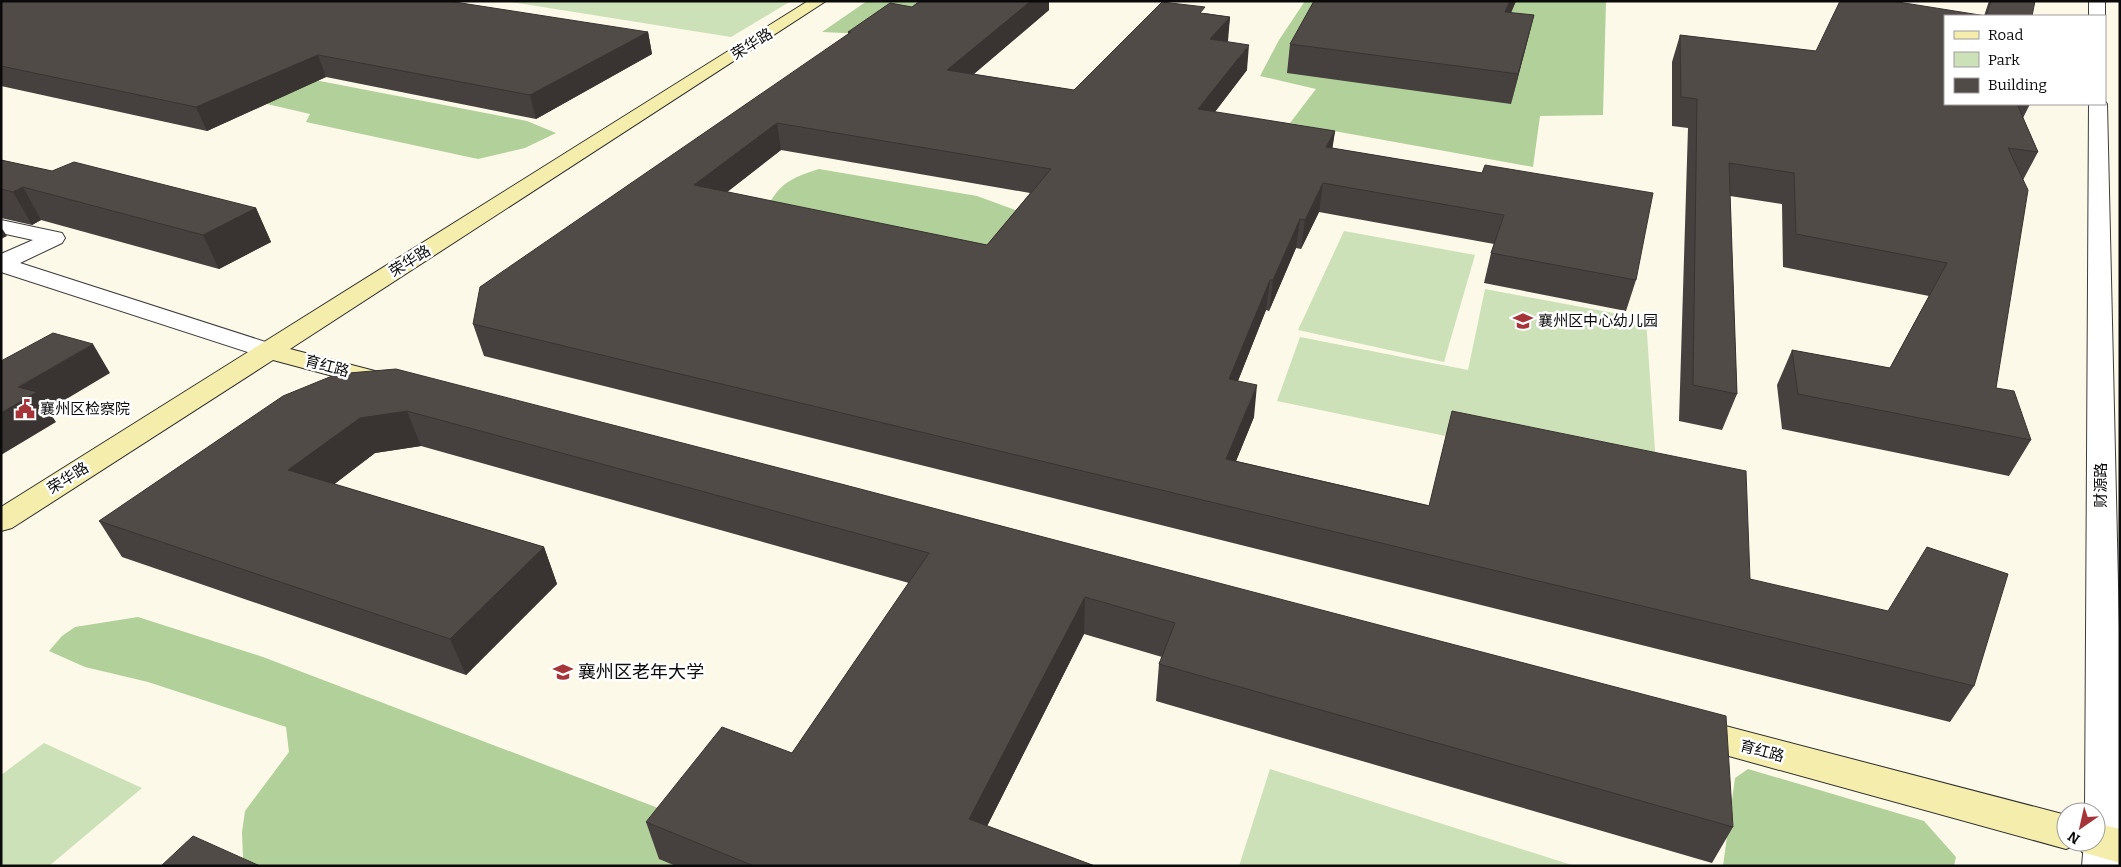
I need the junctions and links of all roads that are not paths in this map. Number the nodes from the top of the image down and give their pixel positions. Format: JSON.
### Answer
{"nodes":[{"id":1,"x":819,"y":1,"type":"edge"},
{"id":2,"x":2097,"y":1,"type":"edge"},
{"id":3,"x":2097,"y":15,"type":"edge"},
{"id":4,"x":2098,"y":105,"type":"edge"},
{"id":5,"x":1,"y":226,"type":"edge"},
{"id":6,"x":1,"y":264,"type":"edge"},
{"id":7,"x":269,"y":350,"type":"junction"},
{"id":8,"x":413,"y":389,"type":"edge"},
{"id":9,"x":1,"y":521,"type":"edge"},
{"id":10,"x":1662,"y":724,"type":"edge"},
{"id":11,"x":2105,"y":802,"type":"edge"},
{"id":12,"x":2056,"y":829,"type":"edge"}],
"edges":[{"from":1,"to":7,"type":"main road","name":"荣华路"},
{"from":2,"to":3,"type":"street"},
{"from":4,"to":11,"type":"street","name":"财源路"},
{"from":5,"to":6,"type":"street"},
{"from":6,"to":7,"type":"street"},
{"from":7,"to":8,"type":"main road","name":"育红路"},
{"from":7,"to":9,"type":"main road","name":"荣华路"},
{"from":10,"to":12,"type":"main road","name":"育红路"}]}
